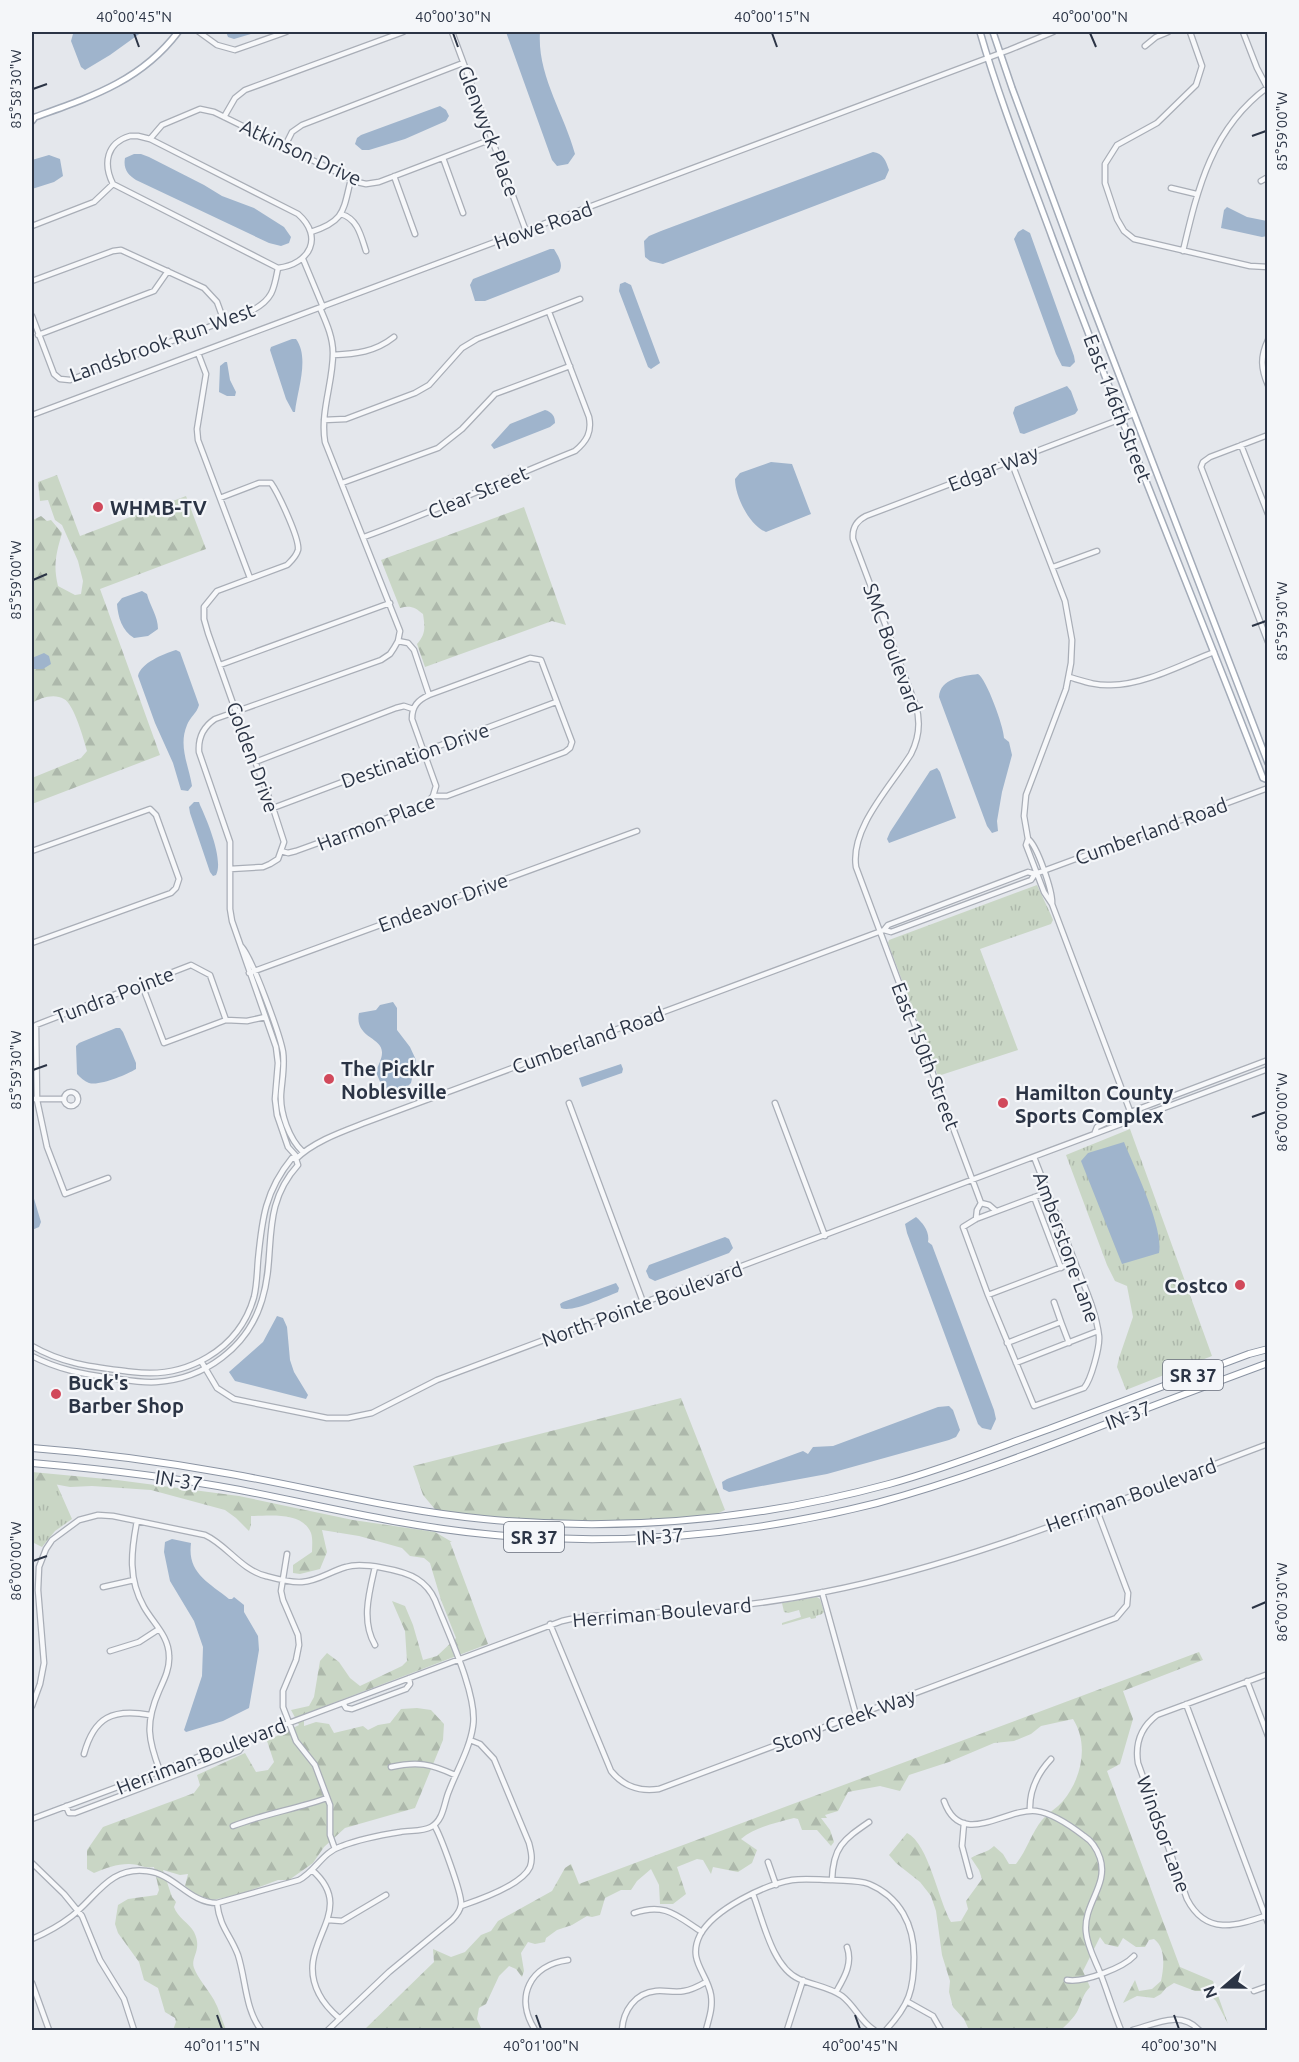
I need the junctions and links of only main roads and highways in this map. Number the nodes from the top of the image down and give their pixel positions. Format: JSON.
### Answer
{"nodes":[{"id":1,"x":178,"y":32,"type":"edge"},
{"id":2,"x":980,"y":32,"type":"edge"},
{"id":3,"x":993,"y":32,"type":"edge"},
{"id":4,"x":33,"y":118,"type":"edge"},
{"id":5,"x":1268,"y":763,"type":"edge"},
{"id":6,"x":1268,"y":780,"type":"edge"},
{"id":7,"x":1268,"y":1348,"type":"edge"},
{"id":8,"x":1268,"y":1363,"type":"edge"},
{"id":9,"x":32,"y":1448,"type":"edge"},
{"id":10,"x":32,"y":1463,"type":"edge"}],
"edges":[{"from":1,"to":4,"type":"main road"},
{"from":2,"to":6,"type":"main road","name":"East 146th Street"},
{"from":3,"to":5,"type":"main road","name":"East 146th Street"},
{"from":7,"to":9,"type":"highway","name":"IN-37","number":"SR 37"},
{"from":8,"to":10,"type":"highway","name":"IN-37","number":"SR 37"}]}
